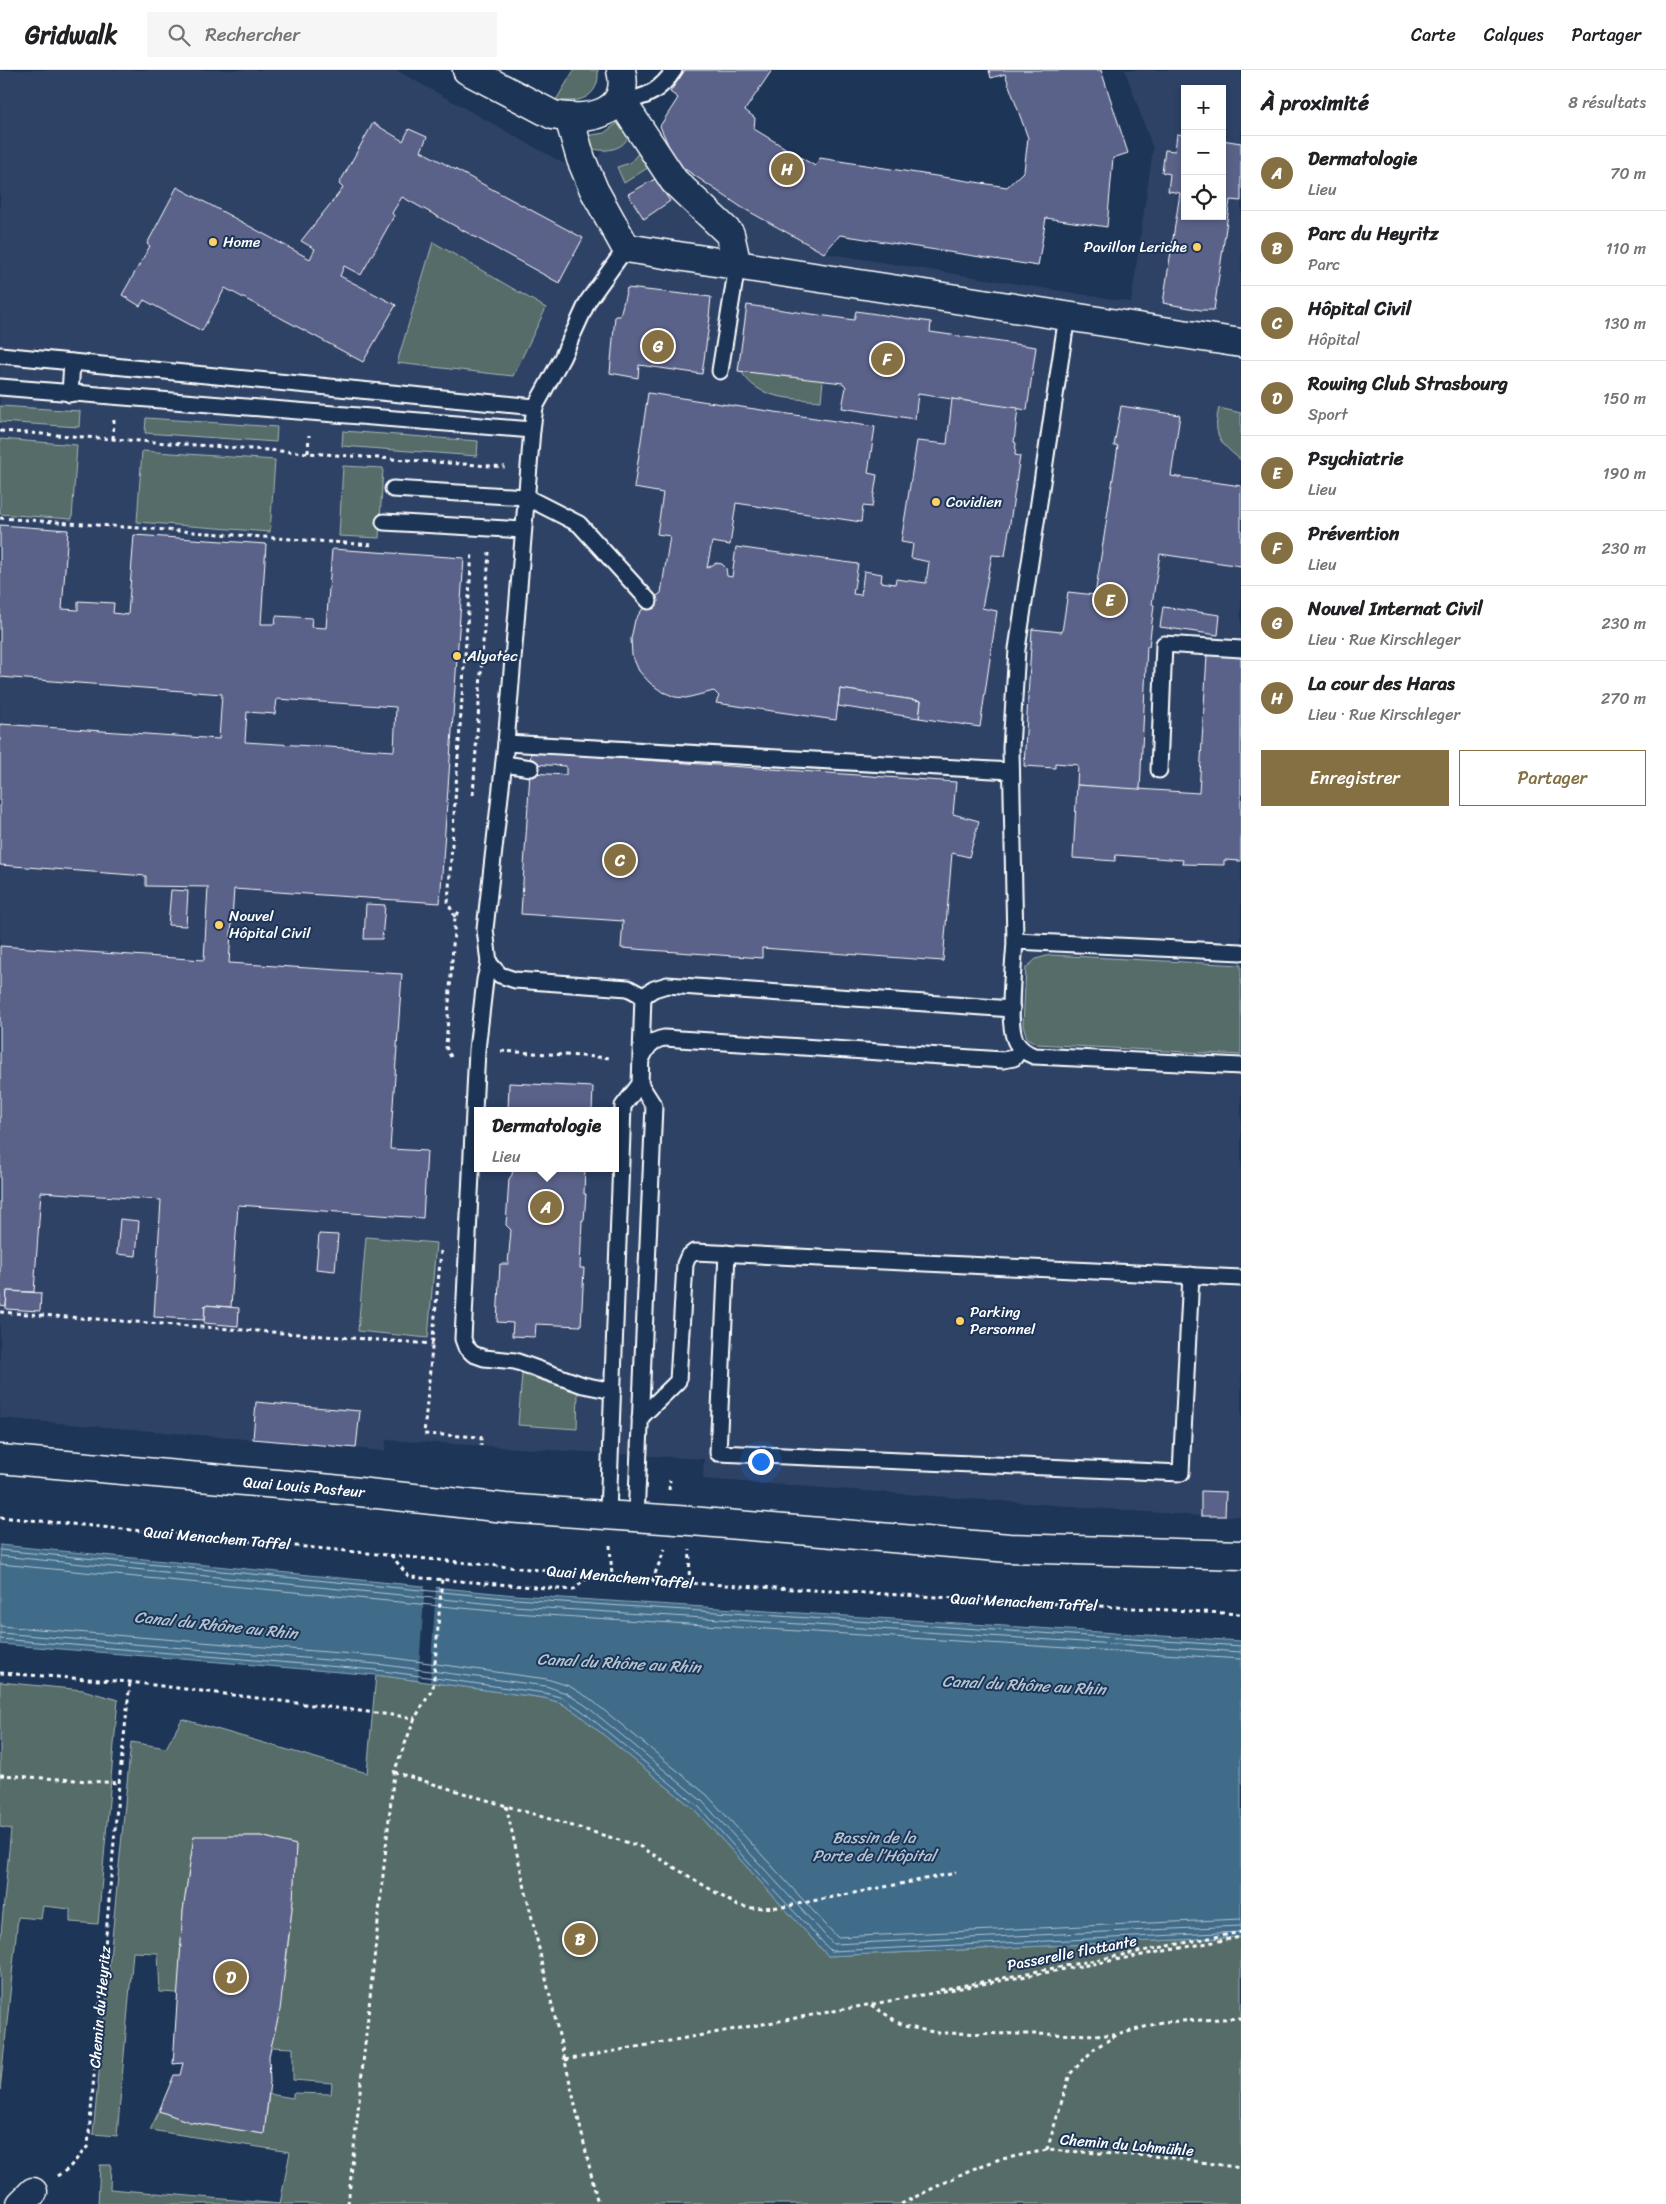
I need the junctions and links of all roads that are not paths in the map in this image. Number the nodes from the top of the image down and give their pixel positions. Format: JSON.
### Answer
{"nodes":[{"id":1,"x":467,"y":70,"type":"edge"},
{"id":2,"x":621,"y":70,"type":"edge"},
{"id":3,"x":674,"y":70,"type":"edge"},
{"id":4,"x":620,"y":99,"type":"junction"},
{"id":5,"x":569,"y":118,"type":"junction"},
{"id":6,"x":626,"y":248,"type":"junction"},
{"id":7,"x":737,"y":266,"type":"junction"},
{"id":8,"x":1067,"y":316,"type":"junction"},
{"id":9,"x":1241,"y":343,"type":"edge"},
{"id":10,"x":0,"y":355,"type":"edge"},
{"id":11,"x":72,"y":362,"type":"junction"},
{"id":12,"x":720,"y":371,"type":"dead end"},
{"id":13,"x":0,"y":387,"type":"edge"},
{"id":14,"x":70,"y":394,"type":"junction"},
{"id":15,"x":535,"y":407,"type":"junction"},
{"id":16,"x":532,"y":430,"type":"junction"},
{"id":17,"x":393,"y":488,"type":"dead end"},
{"id":18,"x":526,"y":496,"type":"junction"},
{"id":19,"x":384,"y":522,"type":"dead end"},
{"id":20,"x":524,"y":523,"type":"junction"},
{"id":21,"x":649,"y":601,"type":"dead end"},
{"id":22,"x":1241,"y":649,"type":"edge"},
{"id":23,"x":506,"y":743,"type":"junction"},
{"id":24,"x":504,"y":764,"type":"junction"},
{"id":25,"x":531,"y":768,"type":"dead end"},
{"id":26,"x":1159,"y":770,"type":"dead end"},
{"id":27,"x":1012,"y":771,"type":"junction"},
{"id":28,"x":1015,"y":941,"type":"junction"},
{"id":29,"x":1241,"y":952,"type":"edge"},
{"id":30,"x":489,"y":962,"type":"junction"},
{"id":31,"x":644,"y":996,"type":"junction"},
{"id":32,"x":1012,"y":1009,"type":"junction"},
{"id":33,"x":1021,"y":1049,"type":"junction"},
{"id":34,"x":641,"y":1059,"type":"junction"},
{"id":35,"x":1241,"y":1066,"type":"edge"},
{"id":36,"x":640,"y":1084,"type":"junction"},
{"id":37,"x":474,"y":1107,"type":"edge"},
{"id":38,"x":474,"y":1112,"type":"edge"},
{"id":39,"x":727,"y":1253,"type":"junction"},
{"id":40,"x":1191,"y":1275,"type":"junction"},
{"id":41,"x":1241,"y":1278,"type":"edge"},
{"id":42,"x":613,"y":1391,"type":"junction"},
{"id":43,"x":640,"y":1418,"type":"junction"},
{"id":44,"x":0,"y":1459,"type":"edge"},
{"id":45,"x":608,"y":1514,"type":"junction"},
{"id":46,"x":636,"y":1518,"type":"junction"},
{"id":47,"x":1241,"y":1555,"type":"edge"}],
"edges":[{"from":1,"to":5,"type":"main road"},
{"from":2,"to":4,"type":"main road"},
{"from":3,"to":4,"type":"lane"},
{"from":4,"to":5,"type":"main road"},
{"from":4,"to":7,"type":"main road"},
{"from":5,"to":6,"type":"main road"},
{"from":6,"to":7,"type":"main road"},
{"from":6,"to":15,"type":"lane"},
{"from":7,"to":8,"type":"main road"},
{"from":7,"to":12,"type":"lane"},
{"from":8,"to":9,"type":"main road"},
{"from":8,"to":27,"type":"lane"},
{"from":10,"to":11,"type":"lane"},
{"from":11,"to":14,"type":"lane"},
{"from":11,"to":15,"type":"lane"},
{"from":13,"to":14,"type":"lane"},
{"from":14,"to":16,"type":"lane"},
{"from":15,"to":16,"type":"lane"},
{"from":16,"to":18,"type":"lane"},
{"from":17,"to":18,"type":"lane"},
{"from":18,"to":20,"type":"lane"},
{"from":18,"to":21,"type":"lane"},
{"from":19,"to":20,"type":"lane"},
{"from":20,"to":23,"type":"lane"},
{"from":22,"to":26,"type":"lane"},
{"from":23,"to":24,"type":"lane"},
{"from":23,"to":27,"type":"lane"},
{"from":24,"to":25,"type":"lane"},
{"from":24,"to":30,"type":"lane"},
{"from":27,"to":28,"type":"lane"},
{"from":28,"to":29,"type":"lane"},
{"from":28,"to":32,"type":"lane"},
{"from":30,"to":31,"type":"lane"},
{"from":30,"to":37,"type":"lane"},
{"from":31,"to":32,"type":"lane"},
{"from":31,"to":34,"type":"lane"},
{"from":32,"to":33,"type":"lane"},
{"from":33,"to":34,"type":"lane"},
{"from":33,"to":35,"type":"lane"},
{"from":34,"to":36,"type":"lane"},
{"from":36,"to":42,"type":"lane"},
{"from":36,"to":43,"type":"lane"},
{"from":38,"to":42,"type":"lane"},
{"from":39,"to":40,"type":"lane"},
{"from":39,"to":40,"type":"lane"},
{"from":39,"to":43,"type":"lane"},
{"from":40,"to":41,"type":"lane"},
{"from":42,"to":45,"type":"lane"},
{"from":43,"to":46,"type":"lane"},
{"from":44,"to":45,"type":"main road","name":"Quai Louis Pasteur"},
{"from":45,"to":46,"type":"main road"},
{"from":46,"to":47,"type":"main road"}]}
